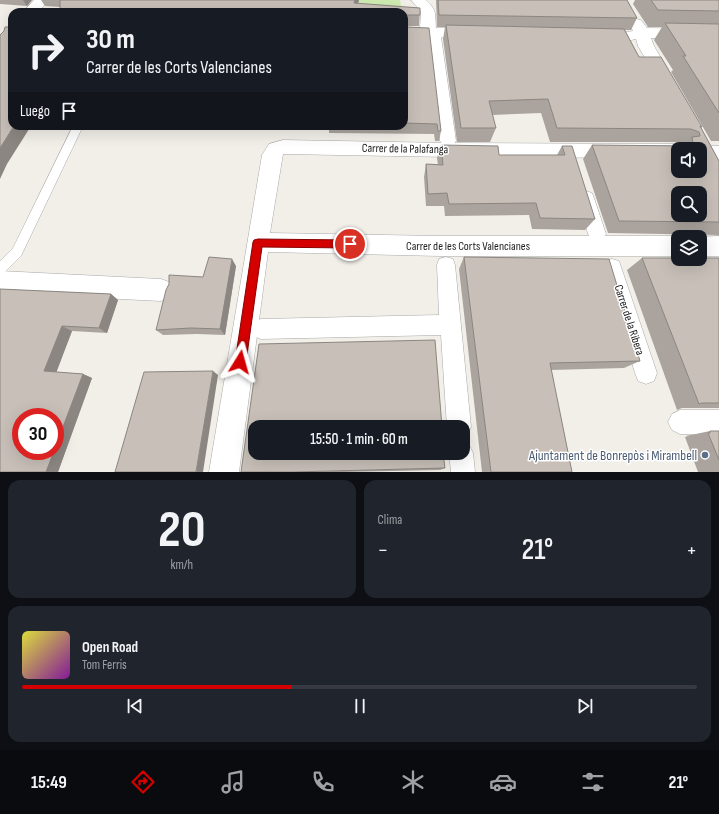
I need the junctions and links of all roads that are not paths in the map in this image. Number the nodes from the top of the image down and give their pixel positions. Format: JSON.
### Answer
{"nodes":[{"id":1,"x":42,"y":0,"type":"edge"},
{"id":2,"x":418,"y":0,"type":"edge"},
{"id":3,"x":34,"y":8,"type":"edge"},
{"id":4,"x":629,"y":11,"type":"edge"},
{"id":5,"x":408,"y":32,"type":"edge"},
{"id":6,"x":642,"y":33,"type":"junction"},
{"id":7,"x":490,"y":34,"type":"edge"},
{"id":8,"x":719,"y":34,"type":"edge"},
{"id":9,"x":431,"y":35,"type":"junction"},
{"id":10,"x":585,"y":36,"type":"edge"},
{"id":11,"x":674,"y":94,"type":"edge"},
{"id":12,"x":76,"y":130,"type":"edge"},
{"id":13,"x":448,"y":141,"type":"dead end"},
{"id":14,"x":671,"y":152,"type":"edge"},
{"id":15,"x":581,"y":185,"type":"edge"},
{"id":16,"x":596,"y":234,"type":"edge"},
{"id":17,"x":258,"y":242,"type":"junction"},
{"id":18,"x":671,"y":246,"type":"edge"},
{"id":19,"x":707,"y":246,"type":"edge"},
{"id":20,"x":719,"y":246,"type":"edge"},
{"id":21,"x":446,"y":265,"type":"dead end"},
{"id":22,"x":612,"y":267,"type":"edge"},
{"id":23,"x":0,"y":270,"type":"edge"},
{"id":24,"x":0,"y":282,"type":"edge"},
{"id":25,"x":160,"y":290,"type":"dead end"},
{"id":26,"x":450,"y":325,"type":"junction"},
{"id":27,"x":261,"y":329,"type":"dead end"},
{"id":28,"x":646,"y":373,"type":"dead end"},
{"id":29,"x":458,"y":420,"type":"edge"},
{"id":30,"x":680,"y":422,"type":"dead end"},
{"id":31,"x":719,"y":422,"type":"edge"},
{"id":32,"x":461,"y":460,"type":"edge"},
{"id":33,"x":224,"y":472,"type":"edge"},
{"id":34,"x":462,"y":472,"type":"edge"}],
"edges":[{"from":1,"to":3,"type":"street"},
{"from":2,"to":9,"type":"street"},
{"from":4,"to":6,"type":"street"},
{"from":5,"to":9,"type":"street"},
{"from":6,"to":8,"type":"street"},
{"from":6,"to":10,"type":"street"},
{"from":6,"to":11,"type":"street"},
{"from":7,"to":9,"type":"street"},
{"from":9,"to":13,"type":"street"},
{"from":12,"to":23,"type":"lane"},
{"from":14,"to":17,"type":"street","name":"Carrer de la Palafanga"},
{"from":15,"to":16,"type":"street"},
{"from":17,"to":18,"type":"street","name":"Carrer de les Corts Valencianes"},
{"from":17,"to":33,"type":"street","name":"Carrer de la Palafanga"},
{"from":19,"to":20,"type":"street"},
{"from":21,"to":26,"type":"street"},
{"from":22,"to":28,"type":"street","name":"Carrer de la Ribera"},
{"from":24,"to":25,"type":"street"},
{"from":26,"to":27,"type":"street"},
{"from":26,"to":29,"type":"street"},
{"from":30,"to":31,"type":"street"},
{"from":32,"to":34,"type":"street"}]}
